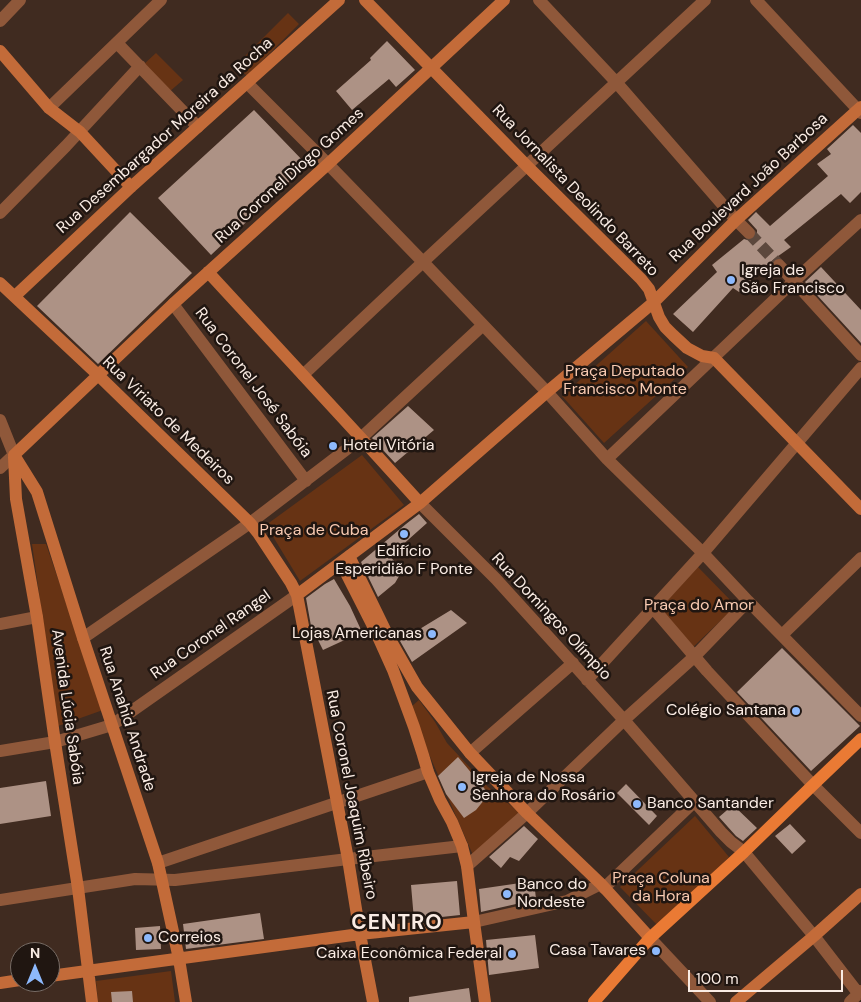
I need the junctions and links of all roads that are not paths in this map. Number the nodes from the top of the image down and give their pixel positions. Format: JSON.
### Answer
{"nodes":[{"id":1,"x":20,"y":0,"type":"edge"},
{"id":2,"x":161,"y":0,"type":"edge"},
{"id":3,"x":339,"y":0,"type":"edge"},
{"id":4,"x":365,"y":0,"type":"edge"},
{"id":5,"x":504,"y":0,"type":"edge"},
{"id":6,"x":539,"y":0,"type":"edge"},
{"id":7,"x":705,"y":0,"type":"edge"},
{"id":8,"x":756,"y":0,"type":"edge"},
{"id":9,"x":0,"y":22,"type":"edge"},
{"id":10,"x":117,"y":43,"type":"junction"},
{"id":11,"x":0,"y":51,"type":"edge"},
{"id":12,"x":140,"y":66,"type":"junction"},
{"id":13,"x":431,"y":68,"type":"junction"},
{"id":14,"x":616,"y":82,"type":"junction"},
{"id":15,"x":247,"y":83,"type":"junction"},
{"id":16,"x":49,"y":108,"type":"junction"},
{"id":17,"x":860,"y":110,"type":"edge"},
{"id":18,"x":198,"y":127,"type":"junction"},
{"id":19,"x":80,"y":132,"type":"junction"},
{"id":20,"x":328,"y":164,"type":"junction"},
{"id":21,"x":527,"y":166,"type":"junction"},
{"id":22,"x":131,"y":187,"type":"junction"},
{"id":23,"x":0,"y":213,"type":"edge"},
{"id":24,"x":736,"y":220,"type":"junction"},
{"id":25,"x":861,"y":220,"type":"edge"},
{"id":26,"x":749,"y":233,"type":"tunnel mouth"},
{"id":27,"x":423,"y":262,"type":"junction"},
{"id":28,"x":779,"y":265,"type":"tunnel mouth"},
{"id":29,"x":208,"y":272,"type":"junction"},
{"id":30,"x":794,"y":281,"type":"junction"},
{"id":31,"x":0,"y":283,"type":"edge"},
{"id":32,"x":15,"y":296,"type":"junction"},
{"id":33,"x":654,"y":302,"type":"junction"},
{"id":34,"x":173,"y":304,"type":"junction"},
{"id":35,"x":483,"y":325,"type":"junction"},
{"id":36,"x":861,"y":356,"type":"edge"},
{"id":37,"x":714,"y":358,"type":"junction"},
{"id":38,"x":861,"y":368,"type":"edge"},
{"id":39,"x":98,"y":375,"type":"junction"},
{"id":40,"x":303,"y":376,"type":"junction"},
{"id":41,"x":547,"y":392,"type":"junction"},
{"id":42,"x":0,"y":420,"type":"edge"},
{"id":43,"x":361,"y":438,"type":"junction"},
{"id":44,"x":796,"y":443,"type":"junction"},
{"id":45,"x":14,"y":455,"type":"junction"},
{"id":46,"x":607,"y":459,"type":"junction"},
{"id":47,"x":0,"y":468,"type":"edge"},
{"id":48,"x":306,"y":481,"type":"junction"},
{"id":49,"x":37,"y":492,"type":"junction"},
{"id":50,"x":16,"y":499,"type":"junction"},
{"id":51,"x":420,"y":504,"type":"junction"},
{"id":52,"x":861,"y":509,"type":"edge"},
{"id":53,"x":250,"y":523,"type":"junction"},
{"id":54,"x":703,"y":553,"type":"junction"},
{"id":55,"x":861,"y":558,"type":"edge"},
{"id":56,"x":345,"y":560,"type":"junction"},
{"id":57,"x":297,"y":595,"type":"junction"},
{"id":58,"x":748,"y":601,"type":"junction"},
{"id":59,"x":652,"y":608,"type":"junction"},
{"id":60,"x":37,"y":617,"type":"junction"},
{"id":61,"x":0,"y":624,"type":"edge"},
{"id":62,"x":782,"y":635,"type":"junction"},
{"id":63,"x":83,"y":638,"type":"junction"},
{"id":64,"x":694,"y":657,"type":"junction"},
{"id":65,"x":573,"y":663,"type":"junction"},
{"id":66,"x":587,"y":680,"type":"junction"},
{"id":67,"x":861,"y":716,"type":"edge"},
{"id":68,"x":624,"y":720,"type":"junction"},
{"id":69,"x":112,"y":725,"type":"junction"},
{"id":70,"x":861,"y":739,"type":"edge"},
{"id":71,"x":54,"y":742,"type":"junction"},
{"id":72,"x":0,"y":751,"type":"edge"},
{"id":73,"x":470,"y":753,"type":"junction"},
{"id":74,"x":428,"y":772,"type":"junction"},
{"id":75,"x":812,"y":785,"type":"junction"},
{"id":76,"x":337,"y":802,"type":"junction"},
{"id":77,"x":694,"y":802,"type":"junction"},
{"id":78,"x":527,"y":813,"type":"junction"},
{"id":79,"x":861,"y":833,"type":"edge"},
{"id":80,"x":462,"y":846,"type":"junction"},
{"id":81,"x":744,"y":852,"type":"junction"},
{"id":82,"x":348,"y":859,"type":"junction"},
{"id":83,"x":158,"y":863,"type":"junction"},
{"id":84,"x":467,"y":866,"type":"junction"},
{"id":85,"x":162,"y":879,"type":"junction"},
{"id":86,"x":602,"y":886,"type":"junction"},
{"id":87,"x":78,"y":888,"type":"junction"},
{"id":88,"x":861,"y":894,"type":"edge"},
{"id":89,"x":0,"y":900,"type":"edge"},
{"id":90,"x":474,"y":922,"type":"junction"},
{"id":91,"x":360,"y":934,"type":"junction"},
{"id":92,"x":814,"y":936,"type":"junction"},
{"id":93,"x":650,"y":938,"type":"junction"},
{"id":94,"x":179,"y":958,"type":"junction"},
{"id":95,"x":87,"y":972,"type":"junction"},
{"id":96,"x":60,"y":975,"type":"edge"},
{"id":97,"x":856,"y":995,"type":"edge"},
{"id":98,"x":92,"y":1002,"type":"edge"},
{"id":99,"x":186,"y":1002,"type":"edge"},
{"id":100,"x":373,"y":1002,"type":"edge"},
{"id":101,"x":485,"y":1002,"type":"edge"},
{"id":102,"x":594,"y":1002,"type":"edge"},
{"id":103,"x":710,"y":1002,"type":"edge"},
{"id":104,"x":736,"y":1002,"type":"edge"}],
"edges":[{"from":1,"to":9,"type":"street"},
{"from":2,"to":10,"type":"street"},
{"from":3,"to":15,"type":"main road","name":"Rua Desembargador Moreira da Rocha"},
{"from":4,"to":13,"type":"main road","name":"Rua Jornalista Deolindo Barreto"},
{"from":5,"to":13,"type":"main road","name":"Rua Coronel Diogo Gomes"},
{"from":6,"to":14,"type":"street"},
{"from":7,"to":14,"type":"street"},
{"from":8,"to":17,"type":"street"},
{"from":10,"to":12,"type":"street"},
{"from":10,"to":16,"type":"street"},
{"from":11,"to":16,"type":"main road"},
{"from":12,"to":18,"type":"street"},
{"from":12,"to":19,"type":"street"},
{"from":13,"to":20,"type":"main road","name":"Rua Coronel Diogo Gomes"},
{"from":13,"to":21,"type":"main road","name":"Rua Jornalista Deolindo Barreto"},
{"from":14,"to":21,"type":"street"},
{"from":14,"to":24,"type":"street"},
{"from":15,"to":18,"type":"main road","name":"Rua Desembargador Moreira da Rocha"},
{"from":15,"to":20,"type":"street"},
{"from":16,"to":19,"type":"main road"},
{"from":17,"to":24,"type":"main road","name":"Rua Boulevard João Barbosa"},
{"from":18,"to":22,"type":"main road","name":"Rua Desembargador Moreira da Rocha"},
{"from":19,"to":22,"type":"main road"},
{"from":19,"to":23,"type":"street"},
{"from":20,"to":27,"type":"street"},
{"from":20,"to":29,"type":"main road","name":"Rua Coronel Diogo Gomes"},
{"from":21,"to":27,"type":"street"},
{"from":21,"to":33,"type":"main road","name":"Rua Jornalista Deolindo Barreto"},
{"from":22,"to":32,"type":"main road","name":"Rua Desembargador Moreira da Rocha"},
{"from":24,"to":26,"type":"street"},
{"from":24,"to":33,"type":"main road","name":"Rua Boulevard João Barbosa"},
{"from":25,"to":30,"type":"street"},
{"from":27,"to":35,"type":"street"},
{"from":27,"to":40,"type":"street"},
{"from":28,"to":30,"type":"street"},
{"from":29,"to":34,"type":"main road","name":"Rua Coronel Diogo Gomes"},
{"from":29,"to":40,"type":"main road","name":"Rua Domingos Olímpio"},
{"from":30,"to":36,"type":"street"},
{"from":30,"to":37,"type":"street"},
{"from":31,"to":32,"type":"main road","name":"Rua Viriato de Medeiros"},
{"from":32,"to":39,"type":"main road","name":"Rua Viriato de Medeiros"},
{"from":33,"to":37,"type":"main road","name":"Rua Jornalista Deolindo Barreto"},
{"from":33,"to":41,"type":"main road","name":"Rua Boulevard João Barbosa"},
{"from":34,"to":39,"type":"main road","name":"Rua Coronel Diogo Gomes"},
{"from":34,"to":48,"type":"street","name":"Rua Coronel José Sabóia"},
{"from":35,"to":41,"type":"street"},
{"from":35,"to":43,"type":"street"},
{"from":37,"to":44,"type":"main road","name":"Rua Jornalista Deolindo Barreto"},
{"from":37,"to":46,"type":"street"},
{"from":38,"to":44,"type":"street"},
{"from":39,"to":45,"type":"main road","name":"Rua Coronel Diogo Gomes"},
{"from":39,"to":53,"type":"main road","name":"Rua Viriato de Medeiros"},
{"from":40,"to":43,"type":"main road","name":"Rua Domingos Olímpio"},
{"from":41,"to":46,"type":"street"},
{"from":41,"to":51,"type":"main road","name":"Rua Boulevard João Barbosa"},
{"from":42,"to":45,"type":"street","name":"Avenida Lúcia Sabóia"},
{"from":43,"to":48,"type":"street"},
{"from":43,"to":51,"type":"main road","name":"Rua Domingos Olímpio"},
{"from":44,"to":52,"type":"main road","name":"Rua Jornalista Deolindo Barreto"},
{"from":44,"to":54,"type":"street"},
{"from":45,"to":47,"type":"street"},
{"from":45,"to":49,"type":"main road","name":"Rua Anahid Andrade"},
{"from":45,"to":50,"type":"main road","name":"Avenida Lúcia Sabóia"},
{"from":46,"to":54,"type":"street"},
{"from":48,"to":53,"type":"street"},
{"from":49,"to":50,"type":"main road"},
{"from":49,"to":63,"type":"main road","name":"Rua Anahid Andrade"},
{"from":50,"to":60,"type":"main road","name":"Avenida Lúcia Sabóia"},
{"from":51,"to":56,"type":"main road","name":"Rua Coronel Rangel"},
{"from":51,"to":65,"type":"street","name":"Rua Domingos Olímpio"},
{"from":53,"to":57,"type":"main road","name":"Rua Viriato de Medeiros"},
{"from":53,"to":63,"type":"street"},
{"from":54,"to":58,"type":"street"},
{"from":54,"to":59,"type":"street"},
{"from":55,"to":62,"type":"street"},
{"from":56,"to":57,"type":"main road","name":"Rua Coronel Rangel"},
{"from":56,"to":73,"type":"main road"},
{"from":56,"to":74,"type":"main road"},
{"from":57,"to":69,"type":"street","name":"Rua Coronel Rangel"},
{"from":57,"to":76,"type":"main road","name":"Rua Coronel Joaquim Ribeiro"},
{"from":58,"to":62,"type":"street"},
{"from":58,"to":64,"type":"street"},
{"from":59,"to":64,"type":"street"},
{"from":59,"to":66,"type":"street"},
{"from":60,"to":61,"type":"street"},
{"from":60,"to":71,"type":"main road","name":"Avenida Lúcia Sabóia"},
{"from":62,"to":67,"type":"street"},
{"from":63,"to":69,"type":"main road","name":"Rua Anahid Andrade"},
{"from":64,"to":68,"type":"street"},
{"from":64,"to":75,"type":"street"},
{"from":65,"to":66,"type":"street","name":"Rua Domingos Olímpio"},
{"from":65,"to":73,"type":"street"},
{"from":66,"to":68,"type":"street","name":"Rua Domingos Olímpio"},
{"from":68,"to":77,"type":"street","name":"Rua Domingos Olímpio"},
{"from":68,"to":78,"type":"street"},
{"from":69,"to":71,"type":"street","name":"Rua Coronel Rangel"},
{"from":69,"to":83,"type":"main road","name":"Rua Anahid Andrade"},
{"from":70,"to":75,"type":"main road"},
{"from":71,"to":72,"type":"street","name":"Rua Coronel Rangel"},
{"from":71,"to":87,"type":"main road","name":"Avenida Lúcia Sabóia"},
{"from":73,"to":78,"type":"main road"},
{"from":74,"to":76,"type":"street"},
{"from":74,"to":80,"type":"main road"},
{"from":75,"to":79,"type":"street"},
{"from":75,"to":81,"type":"main road"},
{"from":76,"to":82,"type":"main road","name":"Rua Coronel Joaquim Ribeiro"},
{"from":76,"to":83,"type":"street"},
{"from":77,"to":81,"type":"street","name":"Rua Domingos Olímpio"},
{"from":77,"to":86,"type":"street"},
{"from":78,"to":84,"type":"street"},
{"from":78,"to":86,"type":"main road"},
{"from":80,"to":82,"type":"street"},
{"from":80,"to":84,"type":"main road"},
{"from":81,"to":92,"type":"street","name":"Rua Domingos Olímpio"},
{"from":81,"to":93,"type":"main road"},
{"from":82,"to":85,"type":"street"},
{"from":82,"to":91,"type":"main road","name":"Rua Coronel Joaquim Ribeiro"},
{"from":83,"to":85,"type":"main road","name":"Rua Anahid Andrade"},
{"from":84,"to":90,"type":"main road"},
{"from":85,"to":87,"type":"street"},
{"from":85,"to":94,"type":"main road","name":"Rua Anahid Andrade"},
{"from":86,"to":90,"type":"street"},
{"from":86,"to":93,"type":"main road"},
{"from":87,"to":89,"type":"street"},
{"from":87,"to":95,"type":"main road","name":"Avenida Lúcia Sabóia"},
{"from":88,"to":92,"type":"main road"},
{"from":90,"to":91,"type":"main road"},
{"from":90,"to":101,"type":"main road"},
{"from":91,"to":94,"type":"main road"},
{"from":91,"to":100,"type":"main road","name":"Rua Coronel Joaquim Ribeiro"},
{"from":92,"to":97,"type":"street","name":"Rua Domingos Olímpio"},
{"from":92,"to":104,"type":"main road"},
{"from":93,"to":102,"type":"main road"},
{"from":93,"to":103,"type":"street"},
{"from":94,"to":95,"type":"main road"},
{"from":94,"to":99,"type":"main road","name":"Rua Anahid Andrade"},
{"from":95,"to":96,"type":"main road"},
{"from":95,"to":98,"type":"main road","name":"Avenida Lúcia Sabóia"}]}
